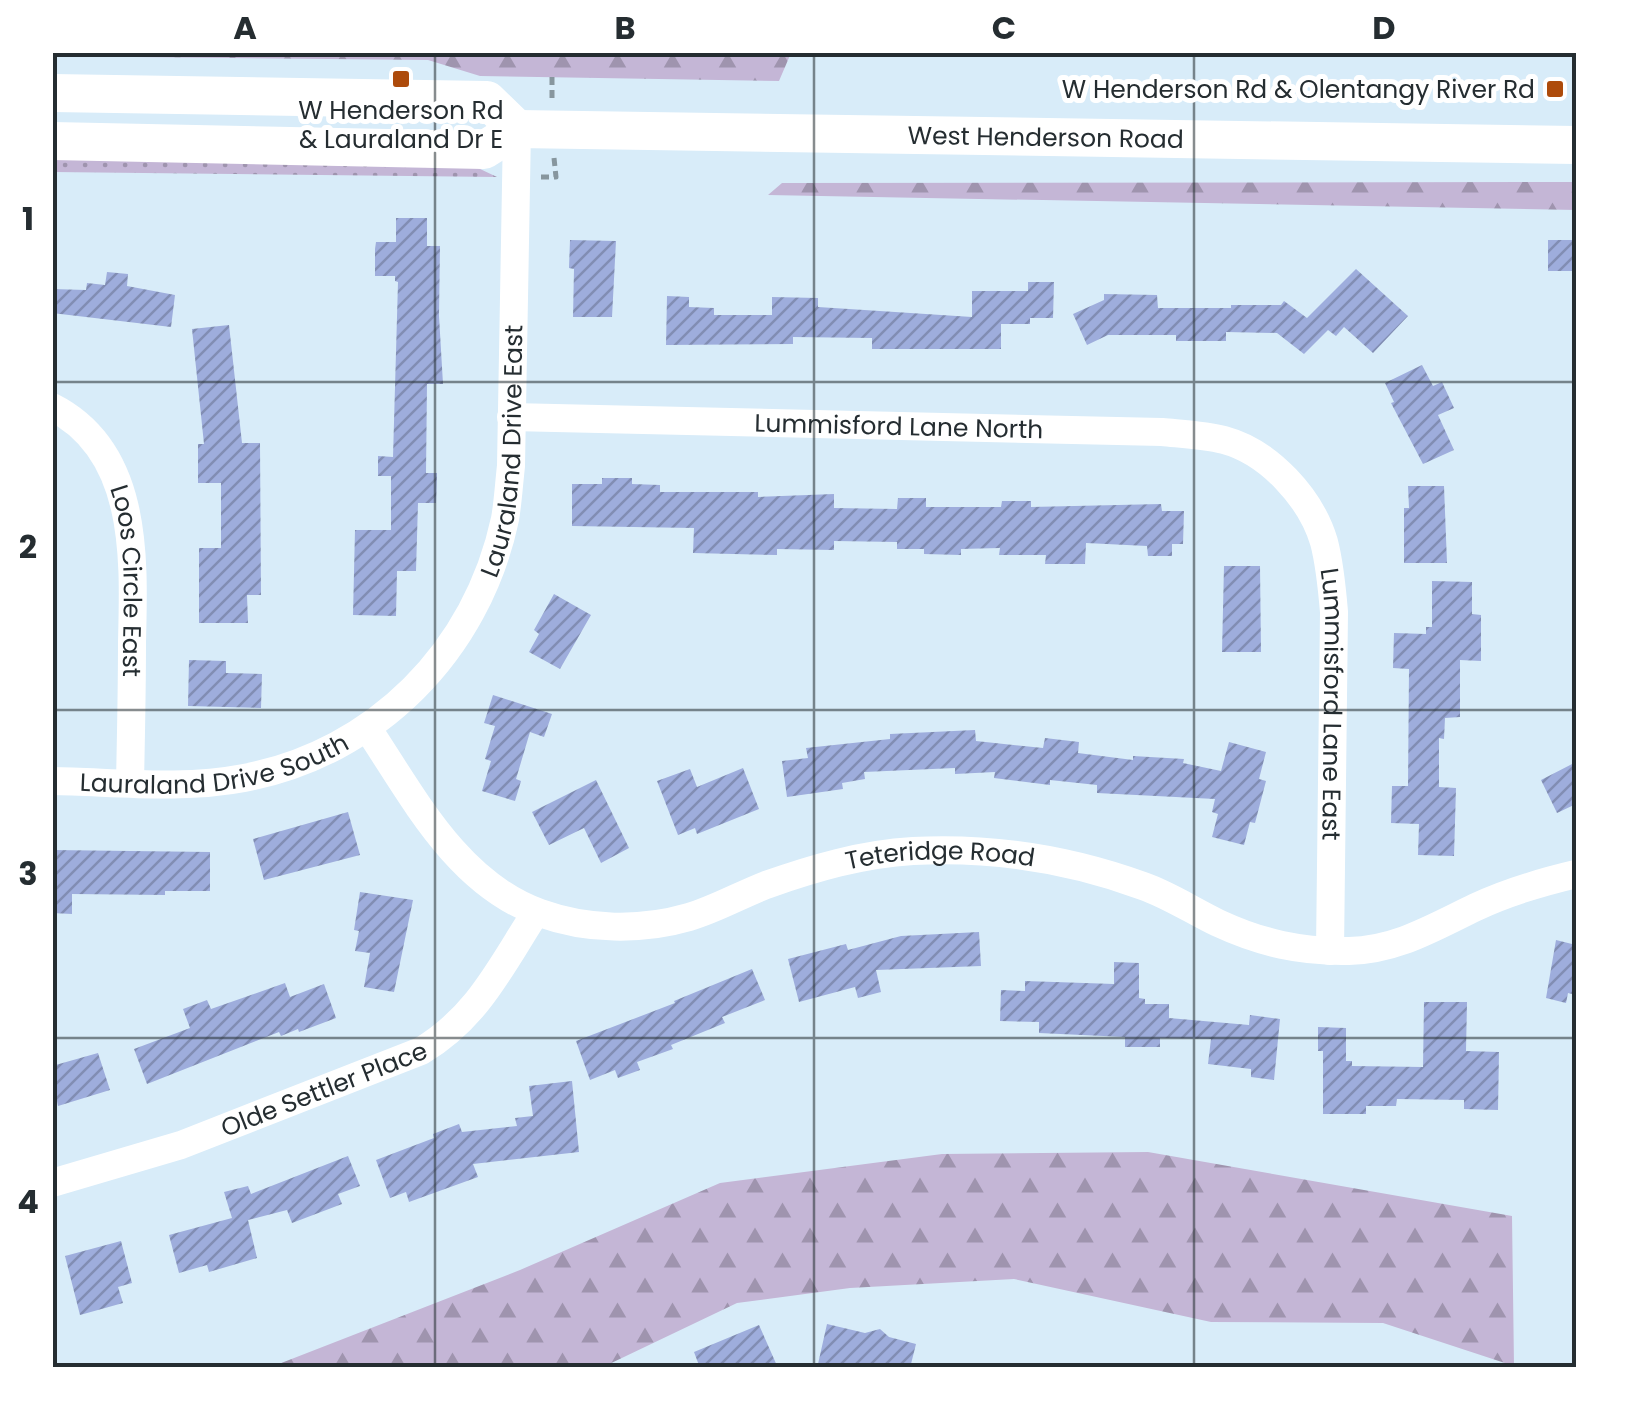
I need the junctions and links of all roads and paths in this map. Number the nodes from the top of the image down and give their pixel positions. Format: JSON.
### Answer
{"nodes":[{"id":1,"x":52,"y":93,"type":"edge"},
{"id":2,"x":517,"y":129,"type":"junction"},
{"id":3,"x":52,"y":141,"type":"edge"},
{"id":4,"x":1576,"y":145,"type":"edge"},
{"id":5,"x":52,"y":407,"type":"edge"},
{"id":6,"x":511,"y":417,"type":"junction"},
{"id":7,"x":1278,"y":471,"type":"joint"},
{"id":8,"x":368,"y":729,"type":"junction"},
{"id":9,"x":52,"y":781,"type":"edge"},
{"id":10,"x":130,"y":782,"type":"junction"},
{"id":11,"x":1576,"y":874,"type":"edge"},
{"id":12,"x":536,"y":912,"type":"junction"},
{"id":13,"x":1330,"y":951,"type":"junction"},
{"id":14,"x":52,"y":1182,"type":"edge"}],
"edges":[{"from":1,"to":2,"type":"main road"},
{"from":2,"to":3,"type":"main road","name":"West Henderson Road"},
{"from":2,"to":4,"type":"main road","name":"West Henderson Road"},
{"from":2,"to":6,"type":"street","name":"Lauraland Drive East"},
{"from":5,"to":10,"type":"street","name":"Loos Circle East"},
{"from":6,"to":7,"type":"street","name":"Lummisford Lane North"},
{"from":6,"to":8,"type":"street","name":"Lauraland Drive East"},
{"from":7,"to":13,"type":"street","name":"Lummisford Lane East"},
{"from":8,"to":10,"type":"street","name":"Lauraland Drive South"},
{"from":8,"to":12,"type":"street","name":"Teteridge Road"},
{"from":9,"to":10,"type":"street","name":"Lauraland Drive South"},
{"from":11,"to":13,"type":"street","name":"Teteridge Road"},
{"from":12,"to":13,"type":"street","name":"Teteridge Road"},
{"from":12,"to":14,"type":"street","name":"Olde Settler Place"}]}
